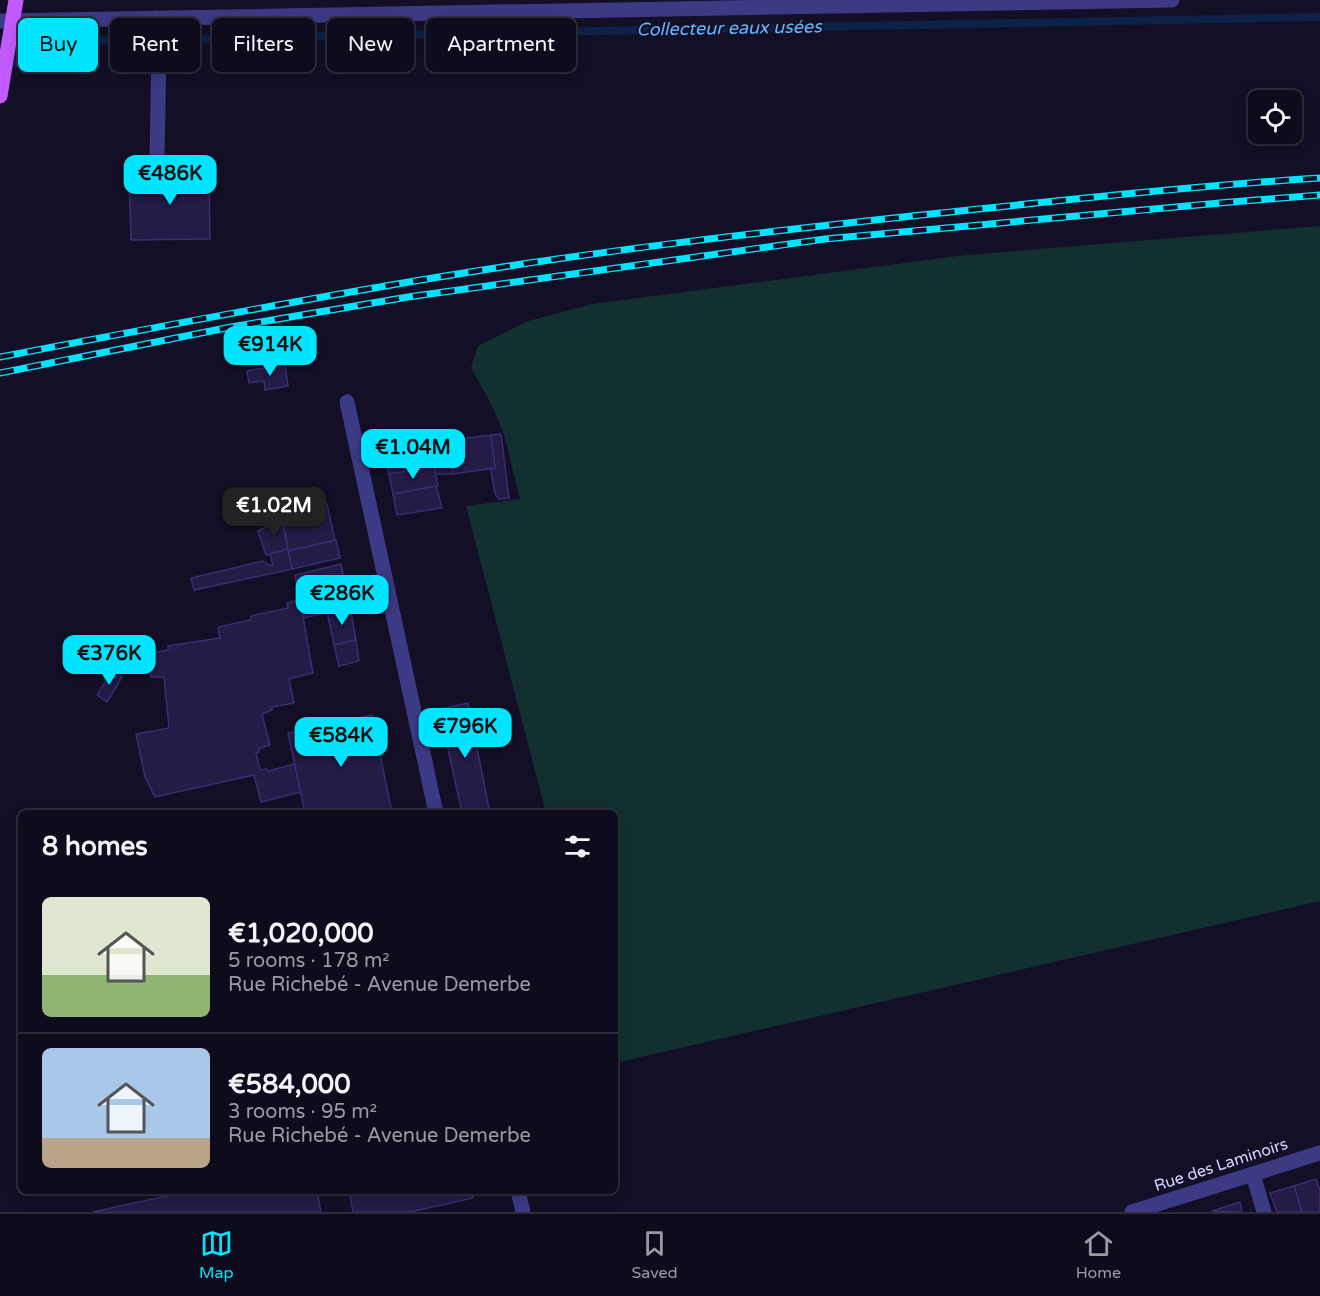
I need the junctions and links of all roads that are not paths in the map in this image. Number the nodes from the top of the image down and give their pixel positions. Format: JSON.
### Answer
{"nodes":[{"id":1,"x":16,"y":0,"type":"edge"},
{"id":2,"x":1172,"y":0,"type":"edge"},
{"id":3,"x":156,"y":18,"type":"edge"},
{"id":4,"x":110,"y":19,"type":"edge"},
{"id":5,"x":0,"y":21,"type":"edge"},
{"id":6,"x":159,"y":72,"type":"edge"},
{"id":7,"x":0,"y":96,"type":"edge"},
{"id":8,"x":157,"y":160,"type":"dead end"},
{"id":9,"x":346,"y":402,"type":"dead end"},
{"id":10,"x":435,"y":810,"type":"edge"},
{"id":11,"x":1320,"y":1153,"type":"edge"},
{"id":12,"x":1253,"y":1173,"type":"junction"},
{"id":13,"x":519,"y":1194,"type":"edge"},
{"id":14,"x":523,"y":1212,"type":"edge"},
{"id":15,"x":1132,"y":1212,"type":"edge"},
{"id":16,"x":1264,"y":1212,"type":"edge"}],
"edges":[{"from":1,"to":7,"type":"main road","bridge":true},
{"from":2,"to":3,"type":"street"},
{"from":4,"to":5,"type":"street"},
{"from":6,"to":8,"type":"street"},
{"from":9,"to":10,"type":"street"},
{"from":11,"to":12,"type":"street","name":"Rue des Laminoirs"},
{"from":12,"to":15,"type":"street","name":"Rue des Laminoirs"},
{"from":12,"to":16,"type":"street"},
{"from":13,"to":14,"type":"street"}]}
